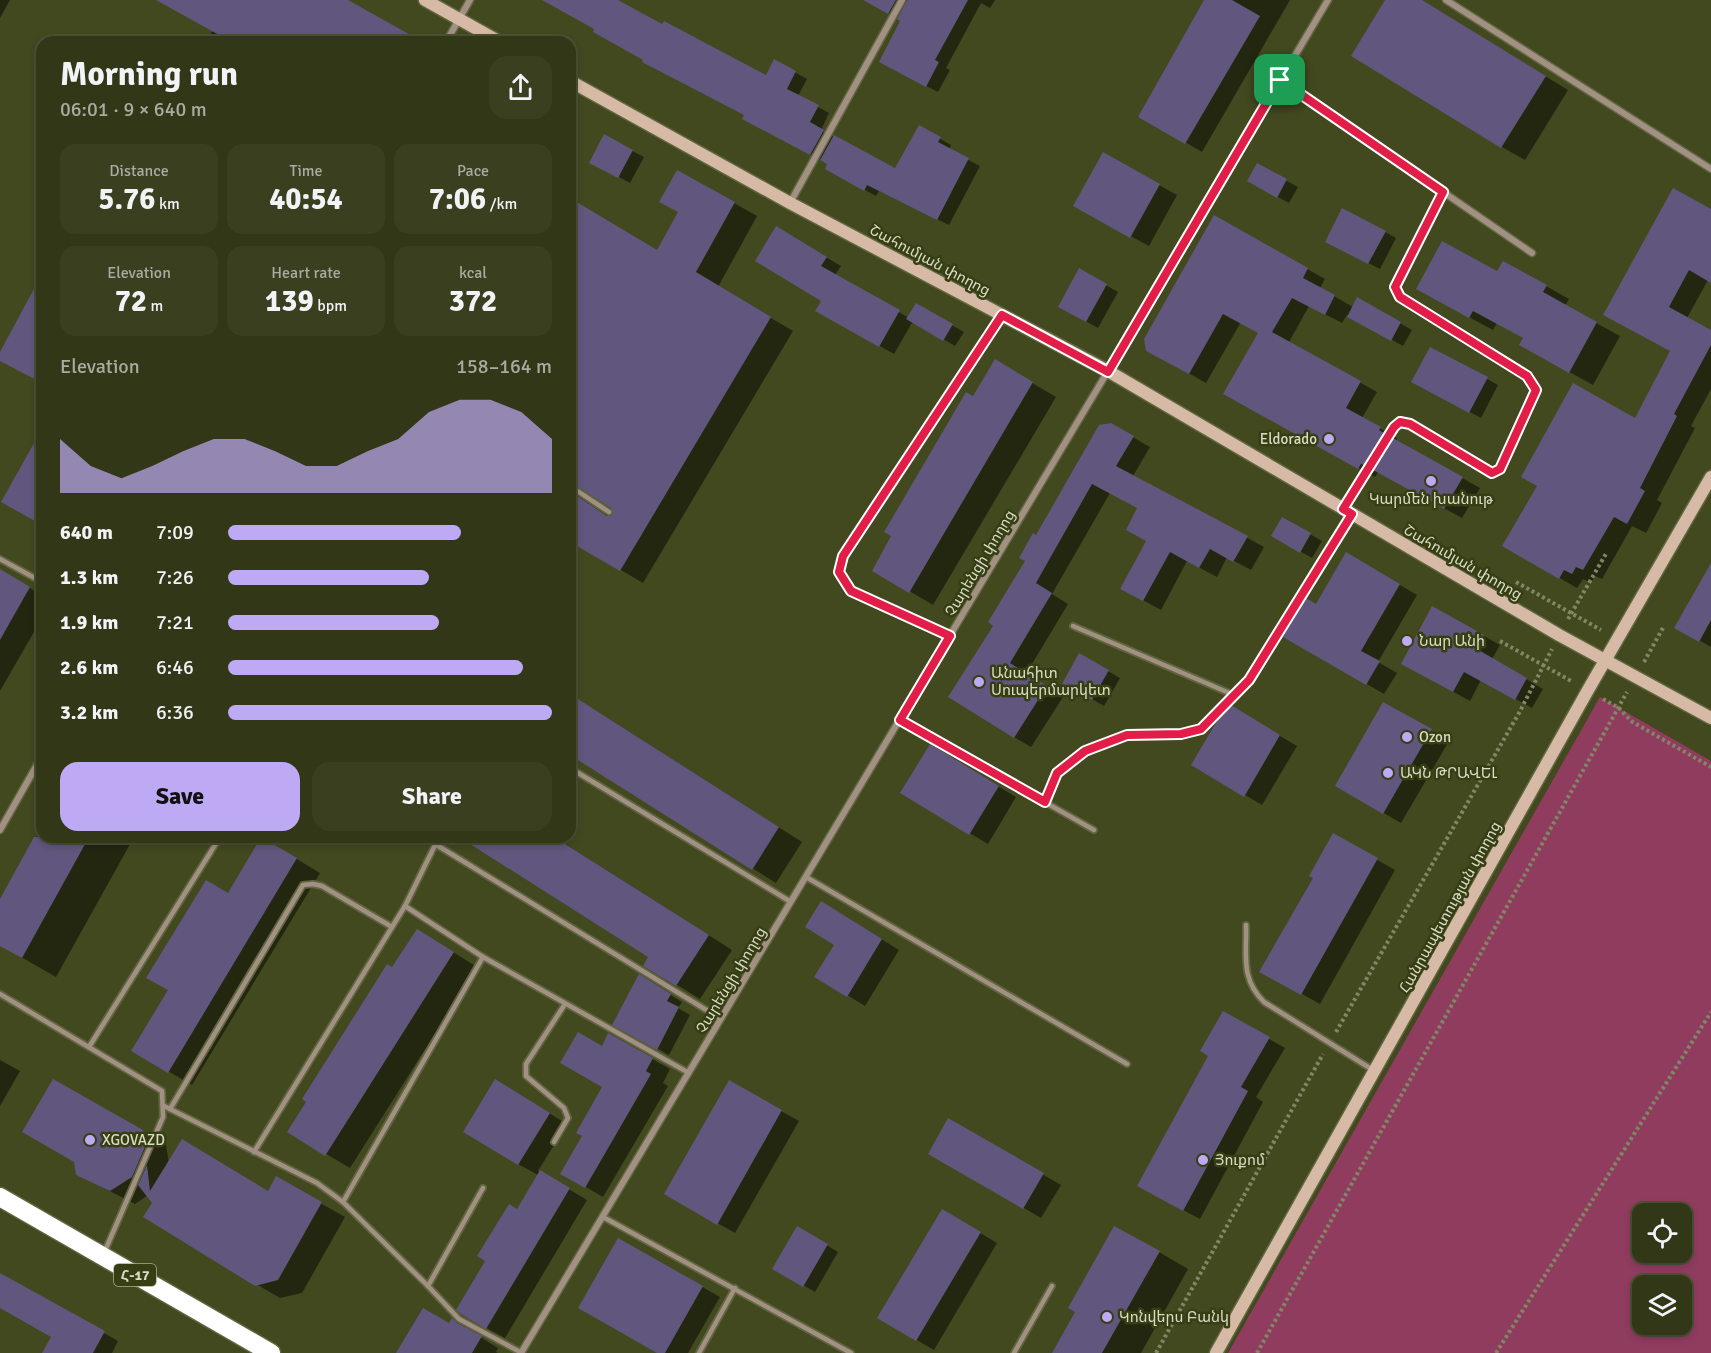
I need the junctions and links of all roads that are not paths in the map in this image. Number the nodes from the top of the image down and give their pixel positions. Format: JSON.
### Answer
{"nodes":[{"id":1,"x":425,"y":0,"type":"edge"},
{"id":2,"x":470,"y":0,"type":"edge"},
{"id":3,"x":902,"y":0,"type":"edge"},
{"id":4,"x":1328,"y":0,"type":"edge"},
{"id":5,"x":1446,"y":0,"type":"edge"},
{"id":6,"x":459,"y":19,"type":"junction"},
{"id":7,"x":449,"y":36,"type":"edge"},
{"id":8,"x":489,"y":36,"type":"edge"},
{"id":9,"x":1280,"y":80,"type":"junction"},
{"id":10,"x":576,"y":84,"type":"edge"},
{"id":11,"x":1711,"y":170,"type":"edge"},
{"id":12,"x":1443,"y":192,"type":"junction"},
{"id":13,"x":790,"y":203,"type":"junction"},
{"id":14,"x":1532,"y":253,"type":"dead end"},
{"id":15,"x":1002,"y":315,"type":"junction"},
{"id":16,"x":1108,"y":372,"type":"junction"},
{"id":17,"x":1711,"y":477,"type":"edge"},
{"id":18,"x":576,"y":490,"type":"edge"},
{"id":19,"x":1347,"y":511,"type":"junction"},
{"id":20,"x":609,"y":512,"type":"dead end"},
{"id":21,"x":0,"y":559,"type":"edge"},
{"id":22,"x":36,"y":579,"type":"edge"},
{"id":23,"x":1073,"y":626,"type":"dead end"},
{"id":24,"x":950,"y":636,"type":"junction"},
{"id":25,"x":1606,"y":661,"type":"junction"},
{"id":26,"x":1234,"y":694,"type":"junction"},
{"id":27,"x":1711,"y":718,"type":"edge"},
{"id":28,"x":900,"y":720,"type":"junction"},
{"id":29,"x":36,"y":767,"type":"edge"},
{"id":30,"x":576,"y":772,"type":"edge"},
{"id":31,"x":1045,"y":802,"type":"junction"},
{"id":32,"x":0,"y":830,"type":"edge"},
{"id":33,"x":1094,"y":830,"type":"dead end"},
{"id":34,"x":216,"y":843,"type":"edge"},
{"id":35,"x":435,"y":844,"type":"joint"},
{"id":36,"x":806,"y":877,"type":"junction"},
{"id":37,"x":791,"y":903,"type":"junction"},
{"id":38,"x":405,"y":906,"type":"junction"},
{"id":39,"x":1246,"y":925,"type":"dead end"},
{"id":40,"x":392,"y":927,"type":"junction"},
{"id":41,"x":483,"y":957,"type":"junction"},
{"id":42,"x":0,"y":994,"type":"edge"},
{"id":43,"x":565,"y":1004,"type":"junction"},
{"id":44,"x":721,"y":1019,"type":"junction"},
{"id":45,"x":89,"y":1047,"type":"junction"},
{"id":46,"x":1128,"y":1064,"type":"dead end"},
{"id":47,"x":1376,"y":1071,"type":"junction"},
{"id":48,"x":689,"y":1073,"type":"junction"},
{"id":49,"x":164,"y":1106,"type":"junction"},
{"id":50,"x":170,"y":1109,"type":"junction"},
{"id":51,"x":554,"y":1142,"type":"dead end"},
{"id":52,"x":254,"y":1152,"type":"junction"},
{"id":53,"x":483,"y":1188,"type":"dead end"},
{"id":54,"x":0,"y":1197,"type":"edge"},
{"id":55,"x":343,"y":1202,"type":"junction"},
{"id":56,"x":603,"y":1217,"type":"junction"},
{"id":57,"x":103,"y":1256,"type":"junction"},
{"id":58,"x":428,"y":1286,"type":"junction"},
{"id":59,"x":1052,"y":1286,"type":"dead end"},
{"id":60,"x":735,"y":1288,"type":"junction"},
{"id":61,"x":701,"y":1352,"type":"edge"},
{"id":62,"x":271,"y":1353,"type":"edge"},
{"id":63,"x":521,"y":1353,"type":"edge"},
{"id":64,"x":851,"y":1353,"type":"edge"},
{"id":65,"x":1014,"y":1353,"type":"edge"},
{"id":66,"x":1216,"y":1353,"type":"edge"}],
"edges":[{"from":1,"to":6,"type":"street"},
{"from":2,"to":6,"type":"street"},
{"from":3,"to":13,"type":"street"},
{"from":4,"to":9,"type":"street","name":"Չարենցի փողոց"},
{"from":5,"to":11,"type":"street"},
{"from":6,"to":7,"type":"street"},
{"from":6,"to":8,"type":"street"},
{"from":9,"to":12,"type":"street"},
{"from":9,"to":16,"type":"street","name":"Չարենցի փողոց"},
{"from":10,"to":13,"type":"street","name":"Շահումյան փողոց"},
{"from":12,"to":14,"type":"street"},
{"from":12,"to":19,"type":"street"},
{"from":13,"to":15,"type":"street","name":"Շահումյան փողոց"},
{"from":15,"to":16,"type":"street","name":"Շահումյան փողոց"},
{"from":15,"to":24,"type":"lane"},
{"from":16,"to":19,"type":"street","name":"Շահումյան փողոց"},
{"from":16,"to":24,"type":"street","name":"Չարենցի փողոց"},
{"from":17,"to":25,"type":"street","name":"Հանրապետության փողոց"},
{"from":18,"to":20,"type":"lane"},
{"from":19,"to":25,"type":"street","name":"Շահումյան փողոց"},
{"from":19,"to":26,"type":"lane"},
{"from":21,"to":22,"type":"lane"},
{"from":23,"to":26,"type":"lane"},
{"from":24,"to":28,"type":"street","name":"Չարենցի փողոց"},
{"from":25,"to":27,"type":"street","name":"Շահումյան փողոց"},
{"from":25,"to":47,"type":"street","name":"Հանրապետության փողոց"},
{"from":26,"to":31,"type":"lane"},
{"from":28,"to":31,"type":"lane"},
{"from":28,"to":36,"type":"street","name":"Չարենցի փողոց"},
{"from":29,"to":32,"type":"street"},
{"from":30,"to":37,"type":"lane"},
{"from":31,"to":33,"type":"lane"},
{"from":34,"to":45,"type":"lane"},
{"from":35,"to":38,"type":"lane"},
{"from":35,"to":44,"type":"lane"},
{"from":36,"to":37,"type":"street","name":"Չարենցի փողոց"},
{"from":36,"to":46,"type":"lane"},
{"from":37,"to":44,"type":"street","name":"Չարենցի փողոց"},
{"from":38,"to":40,"type":"lane"},
{"from":38,"to":41,"type":"lane"},
{"from":39,"to":47,"type":"lane"},
{"from":40,"to":50,"type":"lane"},
{"from":40,"to":52,"type":"lane"},
{"from":41,"to":43,"type":"lane"},
{"from":41,"to":55,"type":"lane"},
{"from":42,"to":45,"type":"lane"},
{"from":43,"to":48,"type":"lane"},
{"from":43,"to":51,"type":"lane"},
{"from":44,"to":48,"type":"street","name":"Չարենցի փողոց"},
{"from":45,"to":49,"type":"lane"},
{"from":47,"to":66,"type":"street","name":"Հանրապետության փողոց"},
{"from":48,"to":56,"type":"street","name":"Չարենցի փողոց"},
{"from":49,"to":50,"type":"lane"},
{"from":49,"to":57,"type":"lane"},
{"from":50,"to":52,"type":"lane"},
{"from":52,"to":55,"type":"lane"},
{"from":53,"to":58,"type":"lane"},
{"from":54,"to":57,"type":"highway","number":"Հ-17"},
{"from":55,"to":58,"type":"lane"},
{"from":56,"to":60,"type":"lane"},
{"from":56,"to":63,"type":"street","name":"Չարենցի փողոց"},
{"from":57,"to":62,"type":"highway","number":"Հ-17"},
{"from":58,"to":63,"type":"lane"},
{"from":59,"to":65,"type":"lane"},
{"from":60,"to":61,"type":"lane"},
{"from":60,"to":64,"type":"lane"}]}
